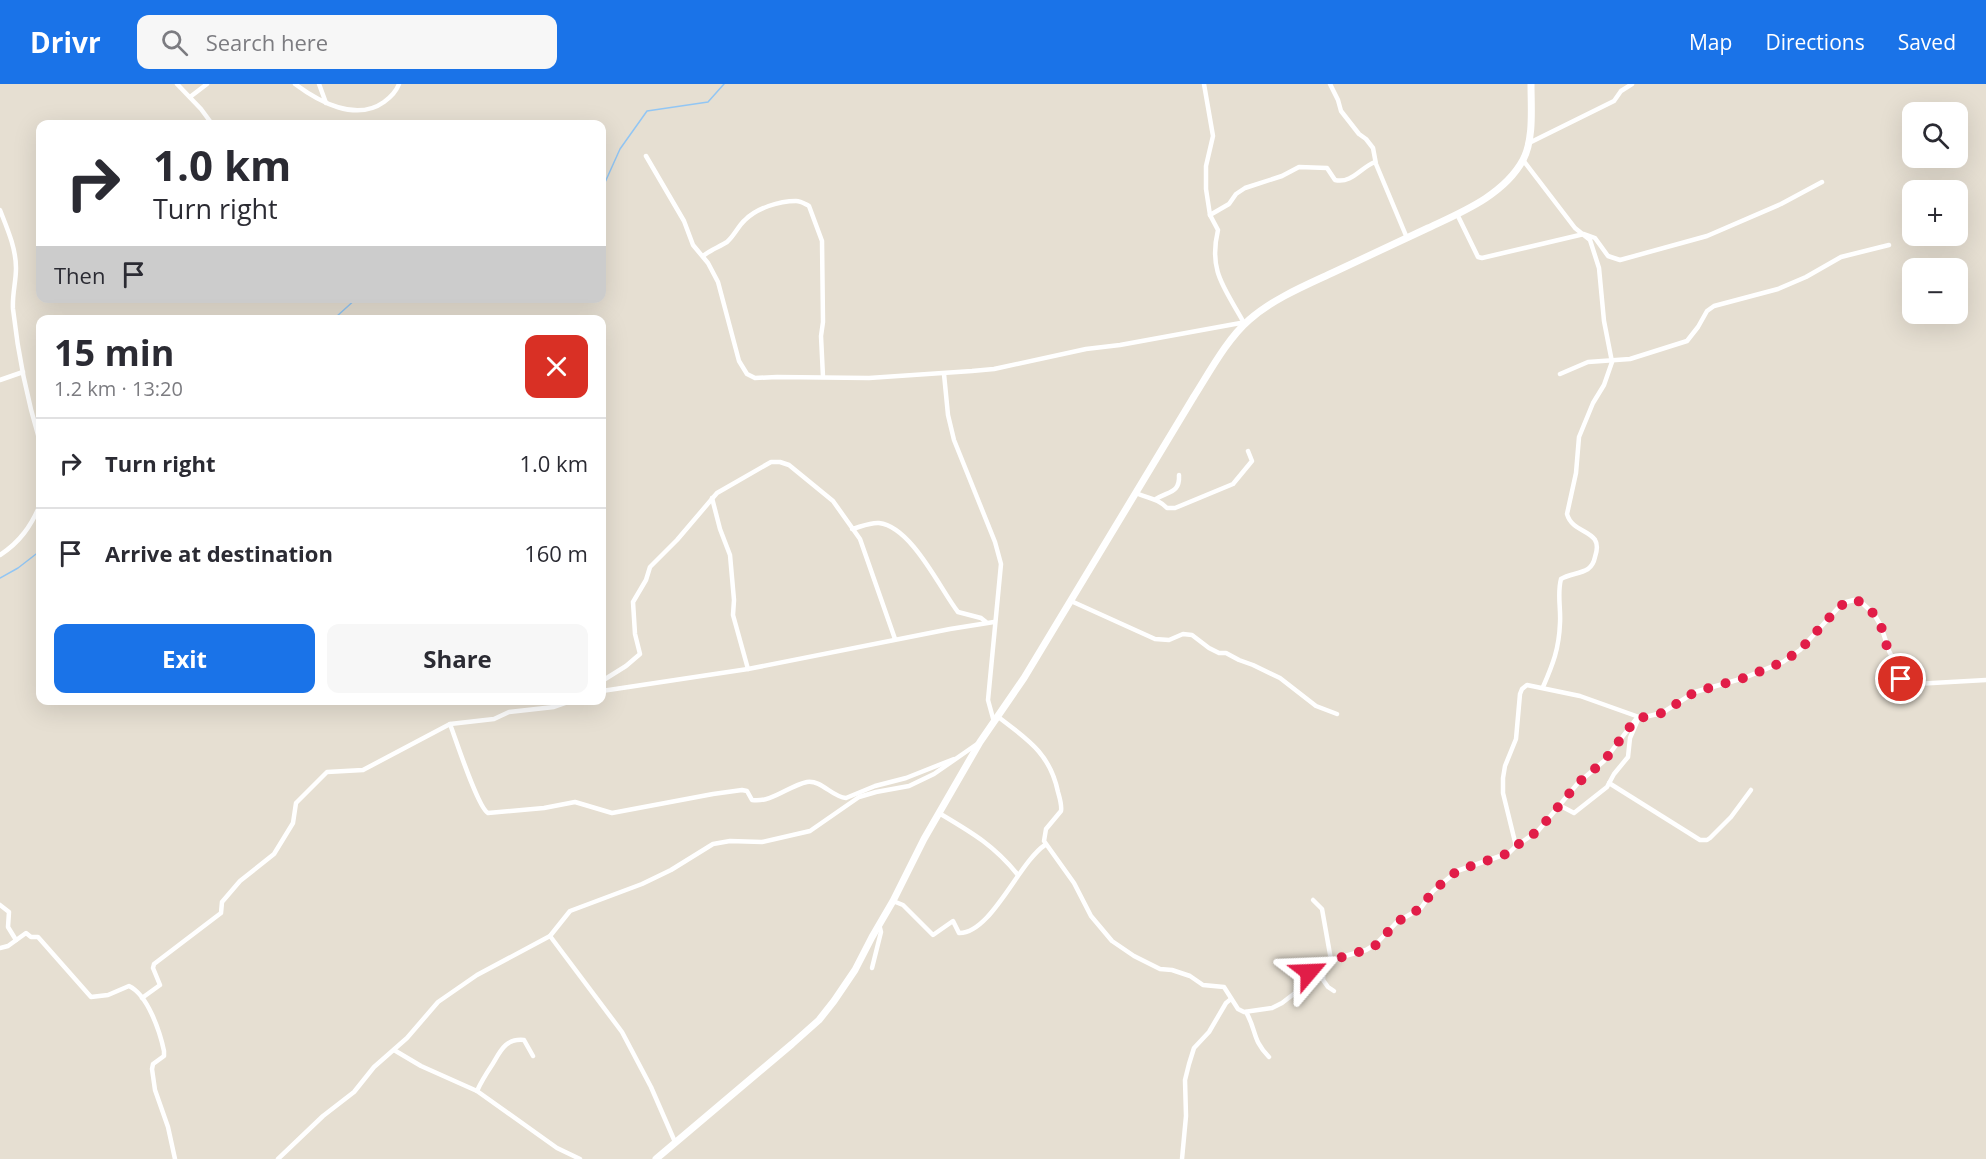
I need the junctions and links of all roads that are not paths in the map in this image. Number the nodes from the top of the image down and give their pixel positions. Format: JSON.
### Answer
{"nodes":[{"id":1,"x":177,"y":84,"type":"edge"},
{"id":2,"x":207,"y":84,"type":"edge"},
{"id":3,"x":295,"y":84,"type":"edge"},
{"id":4,"x":319,"y":84,"type":"edge"},
{"id":5,"x":399,"y":84,"type":"edge"},
{"id":6,"x":1204,"y":84,"type":"edge"},
{"id":7,"x":1330,"y":84,"type":"edge"},
{"id":8,"x":1532,"y":84,"type":"edge"},
{"id":9,"x":1632,"y":84,"type":"edge"},
{"id":10,"x":190,"y":97,"type":"junction"},
{"id":11,"x":326,"y":103,"type":"junction"},
{"id":12,"x":209,"y":120,"type":"edge"},
{"id":13,"x":1529,"y":143,"type":"junction"},
{"id":14,"x":646,"y":156,"type":"dead end"},
{"id":15,"x":1523,"y":160,"type":"junction"},
{"id":16,"x":1375,"y":162,"type":"junction"},
{"id":17,"x":1822,"y":182,"type":"dead end"},
{"id":18,"x":0,"y":210,"type":"edge"},
{"id":19,"x":1210,"y":214,"type":"junction"},
{"id":20,"x":1457,"y":214,"type":"junction"},
{"id":21,"x":1584,"y":234,"type":"junction"},
{"id":22,"x":1407,"y":238,"type":"junction"},
{"id":23,"x":1888,"y":245,"type":"dead end"},
{"id":24,"x":703,"y":256,"type":"junction"},
{"id":25,"x":1246,"y":322,"type":"junction"},
{"id":26,"x":1612,"y":362,"type":"junction"},
{"id":27,"x":23,"y":372,"type":"junction"},
{"id":28,"x":944,"y":374,"type":"junction"},
{"id":29,"x":1560,"y":374,"type":"dead end"},
{"id":30,"x":823,"y":377,"type":"junction"},
{"id":31,"x":0,"y":380,"type":"edge"},
{"id":32,"x":36,"y":426,"type":"edge"},
{"id":33,"x":1248,"y":451,"type":"dead end"},
{"id":34,"x":1179,"y":475,"type":"dead end"},
{"id":35,"x":1136,"y":493,"type":"junction"},
{"id":36,"x":712,"y":498,"type":"junction"},
{"id":37,"x":1156,"y":499,"type":"junction"},
{"id":38,"x":36,"y":513,"type":"edge"},
{"id":39,"x":852,"y":529,"type":"junction"},
{"id":40,"x":0,"y":555,"type":"edge"},
{"id":41,"x":1071,"y":601,"type":"junction"},
{"id":42,"x":994,"y":622,"type":"junction"},
{"id":43,"x":987,"y":623,"type":"junction"},
{"id":44,"x":895,"y":639,"type":"junction"},
{"id":45,"x":748,"y":669,"type":"junction"},
{"id":46,"x":606,"y":678,"type":"edge"},
{"id":47,"x":1986,"y":680,"type":"edge"},
{"id":48,"x":1543,"y":687,"type":"junction"},
{"id":49,"x":606,"y":690,"type":"edge"},
{"id":50,"x":560,"y":705,"type":"edge"},
{"id":51,"x":1337,"y":714,"type":"dead end"},
{"id":52,"x":1640,"y":717,"type":"junction"},
{"id":53,"x":995,"y":719,"type":"junction"},
{"id":54,"x":450,"y":724,"type":"junction"},
{"id":55,"x":980,"y":742,"type":"junction"},
{"id":56,"x":961,"y":756,"type":"junction"},
{"id":57,"x":1609,"y":783,"type":"junction"},
{"id":58,"x":1751,"y":790,"type":"dead end"},
{"id":59,"x":1560,"y":805,"type":"junction"},
{"id":60,"x":939,"y":813,"type":"junction"},
{"id":61,"x":1045,"y":845,"type":"junction"},
{"id":62,"x":1516,"y":846,"type":"junction"},
{"id":63,"x":1018,"y":875,"type":"junction"},
{"id":64,"x":1313,"y":900,"type":"dead end"},
{"id":65,"x":893,"y":901,"type":"junction"},
{"id":66,"x":0,"y":905,"type":"edge"},
{"id":67,"x":879,"y":924,"type":"junction"},
{"id":68,"x":550,"y":936,"type":"junction"},
{"id":69,"x":16,"y":940,"type":"junction"},
{"id":70,"x":0,"y":948,"type":"edge"},
{"id":71,"x":1332,"y":960,"type":"junction"},
{"id":72,"x":1324,"y":964,"type":"junction"},
{"id":73,"x":872,"y":968,"type":"dead end"},
{"id":74,"x":1335,"y":991,"type":"dead end"},
{"id":75,"x":142,"y":998,"type":"junction"},
{"id":76,"x":1231,"y":999,"type":"junction"},
{"id":77,"x":1246,"y":1012,"type":"junction"},
{"id":78,"x":394,"y":1050,"type":"junction"},
{"id":79,"x":533,"y":1056,"type":"dead end"},
{"id":80,"x":1269,"y":1057,"type":"dead end"},
{"id":81,"x":477,"y":1091,"type":"junction"},
{"id":82,"x":675,"y":1142,"type":"junction"},
{"id":83,"x":175,"y":1159,"type":"edge"},
{"id":84,"x":278,"y":1159,"type":"edge"},
{"id":85,"x":580,"y":1159,"type":"edge"},
{"id":86,"x":656,"y":1159,"type":"edge"},
{"id":87,"x":1182,"y":1159,"type":"edge"}],
"edges":[{"from":1,"to":10,"type":"street"},
{"from":2,"to":10,"type":"street"},
{"from":3,"to":11,"type":"street"},
{"from":4,"to":11,"type":"street"},
{"from":5,"to":11,"type":"street"},
{"from":6,"to":19,"type":"street"},
{"from":7,"to":16,"type":"street"},
{"from":8,"to":13,"type":"street"},
{"from":9,"to":13,"type":"street"},
{"from":10,"to":12,"type":"street"},
{"from":13,"to":15,"type":"street"},
{"from":14,"to":24,"type":"street"},
{"from":15,"to":20,"type":"street"},
{"from":15,"to":21,"type":"street"},
{"from":16,"to":19,"type":"street"},
{"from":16,"to":22,"type":"street"},
{"from":17,"to":21,"type":"street"},
{"from":18,"to":27,"type":"street"},
{"from":19,"to":25,"type":"street"},
{"from":20,"to":21,"type":"street"},
{"from":20,"to":22,"type":"street"},
{"from":21,"to":26,"type":"street"},
{"from":22,"to":25,"type":"street"},
{"from":23,"to":26,"type":"street"},
{"from":24,"to":30,"type":"street"},
{"from":24,"to":30,"type":"street"},
{"from":25,"to":28,"type":"street"},
{"from":25,"to":35,"type":"street"},
{"from":26,"to":29,"type":"street"},
{"from":26,"to":48,"type":"street"},
{"from":27,"to":31,"type":"street"},
{"from":27,"to":32,"type":"street"},
{"from":28,"to":30,"type":"street"},
{"from":28,"to":42,"type":"street"},
{"from":33,"to":37,"type":"street"},
{"from":34,"to":37,"type":"street"},
{"from":35,"to":37,"type":"street"},
{"from":35,"to":41,"type":"street"},
{"from":36,"to":39,"type":"street"},
{"from":36,"to":45,"type":"street"},
{"from":36,"to":46,"type":"street"},
{"from":38,"to":40,"type":"street"},
{"from":39,"to":43,"type":"street"},
{"from":39,"to":44,"type":"street"},
{"from":41,"to":51,"type":"street"},
{"from":41,"to":53,"type":"street"},
{"from":42,"to":43,"type":"street"},
{"from":42,"to":53,"type":"street"},
{"from":43,"to":44,"type":"street"},
{"from":44,"to":45,"type":"street"},
{"from":45,"to":49,"type":"street"},
{"from":47,"to":52,"type":"street"},
{"from":48,"to":52,"type":"street"},
{"from":48,"to":62,"type":"street"},
{"from":50,"to":54,"type":"street"},
{"from":52,"to":57,"type":"street"},
{"from":52,"to":59,"type":"street"},
{"from":53,"to":55,"type":"street"},
{"from":53,"to":61,"type":"street"},
{"from":54,"to":56,"type":"street"},
{"from":54,"to":75,"type":"street"},
{"from":55,"to":56,"type":"street"},
{"from":55,"to":60,"type":"street"},
{"from":56,"to":68,"type":"street"},
{"from":57,"to":58,"type":"street"},
{"from":57,"to":59,"type":"street"},
{"from":59,"to":62,"type":"street"},
{"from":60,"to":63,"type":"street"},
{"from":60,"to":65,"type":"street"},
{"from":61,"to":63,"type":"street"},
{"from":61,"to":76,"type":"street"},
{"from":62,"to":71,"type":"street"},
{"from":63,"to":65,"type":"street"},
{"from":64,"to":71,"type":"street"},
{"from":65,"to":67,"type":"street"},
{"from":66,"to":69,"type":"street"},
{"from":67,"to":73,"type":"street"},
{"from":67,"to":82,"type":"street"},
{"from":68,"to":78,"type":"street"},
{"from":68,"to":82,"type":"street"},
{"from":69,"to":70,"type":"street"},
{"from":69,"to":75,"type":"street"},
{"from":71,"to":72,"type":"street"},
{"from":72,"to":74,"type":"street"},
{"from":72,"to":77,"type":"street"},
{"from":75,"to":83,"type":"street"},
{"from":76,"to":77,"type":"street"},
{"from":76,"to":87,"type":"street"},
{"from":77,"to":80,"type":"street"},
{"from":78,"to":81,"type":"street"},
{"from":78,"to":84,"type":"street"},
{"from":79,"to":81,"type":"street"},
{"from":81,"to":85,"type":"street"},
{"from":82,"to":86,"type":"street"}]}
